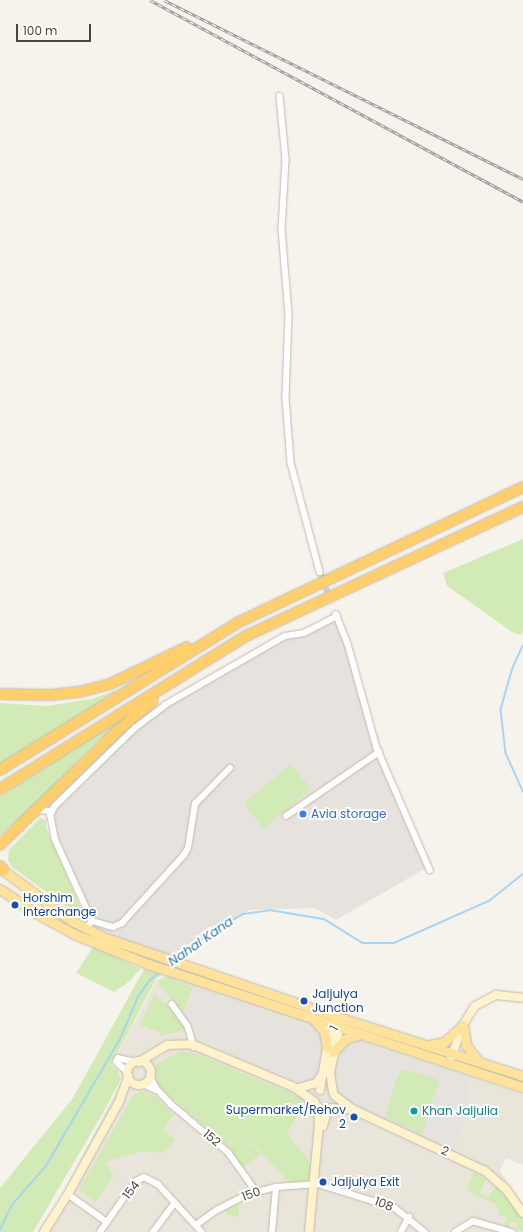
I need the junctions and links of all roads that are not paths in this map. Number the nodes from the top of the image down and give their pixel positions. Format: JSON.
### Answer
{"nodes":[{"id":1,"x":280,"y":96,"type":"dead end"},
{"id":2,"x":523,"y":487,"type":"edge"},
{"id":3,"x":523,"y":507,"type":"edge"},
{"id":4,"x":320,"y":572,"type":"tunnel mouth"},
{"id":5,"x":239,"y":622,"type":"junction"},
{"id":6,"x":246,"y":636,"type":"junction"},
{"id":7,"x":0,"y":694,"type":"edge"},
{"id":8,"x":379,"y":752,"type":"junction"},
{"id":9,"x":230,"y":768,"type":"dead end"},
{"id":10,"x":0,"y":770,"type":"edge"},
{"id":11,"x":0,"y":789,"type":"edge"},
{"id":12,"x":37,"y":810,"type":"junction"},
{"id":13,"x":52,"y":811,"type":"junction"},
{"id":14,"x":286,"y":816,"type":"dead end"},
{"id":15,"x":3,"y":842,"type":"edge"},
{"id":16,"x":0,"y":853,"type":"edge"},
{"id":17,"x":1,"y":868,"type":"edge"},
{"id":18,"x":430,"y":870,"type":"dead end"},
{"id":19,"x":0,"y":889,"type":"edge"},
{"id":20,"x":92,"y":921,"type":"junction"},
{"id":21,"x":86,"y":929,"type":"junction"},
{"id":22,"x":523,"y":998,"type":"edge"},
{"id":23,"x":172,"y":1004,"type":"dead end"},
{"id":24,"x":310,"y":1017,"type":"junction"},
{"id":25,"x":338,"y":1024,"type":"junction"},
{"id":26,"x":463,"y":1025,"type":"junction"},
{"id":27,"x":363,"y":1034,"type":"junction"},
{"id":28,"x":194,"y":1046,"type":"junction"},
{"id":29,"x":429,"y":1046,"type":"junction"},
{"id":30,"x":330,"y":1050,"type":"junction"},
{"id":31,"x":451,"y":1058,"type":"junction"},
{"id":32,"x":137,"y":1062,"type":"junction"},
{"id":33,"x":483,"y":1063,"type":"junction"},
{"id":34,"x":150,"y":1073,"type":"junction"},
{"id":35,"x":323,"y":1073,"type":"junction"},
{"id":36,"x":128,"y":1075,"type":"junction"},
{"id":37,"x":523,"y":1076,"type":"edge"},
{"id":38,"x":140,"y":1085,"type":"junction"},
{"id":39,"x":296,"y":1087,"type":"junction"},
{"id":40,"x":523,"y":1087,"type":"edge"},
{"id":41,"x":319,"y":1090,"type":"junction"},
{"id":42,"x":160,"y":1092,"type":"junction"},
{"id":43,"x":334,"y":1094,"type":"junction"},
{"id":44,"x":119,"y":1102,"type":"junction"},
{"id":45,"x":316,"y":1104,"type":"junction"},
{"id":46,"x":330,"y":1108,"type":"junction"},
{"id":47,"x":352,"y":1109,"type":"junction"},
{"id":48,"x":316,"y":1184,"type":"junction"},
{"id":49,"x":276,"y":1187,"type":"junction"},
{"id":50,"x":256,"y":1192,"type":"junction"},
{"id":51,"x":68,"y":1194,"type":"junction"},
{"id":52,"x":175,"y":1203,"type":"junction"},
{"id":53,"x":523,"y":1213,"type":"edge"},
{"id":54,"x":409,"y":1217,"type":"junction"},
{"id":55,"x":107,"y":1222,"type":"junction"},
{"id":56,"x":196,"y":1225,"type":"junction"},
{"id":57,"x":44,"y":1232,"type":"edge"},
{"id":58,"x":100,"y":1232,"type":"edge"},
{"id":59,"x":153,"y":1232,"type":"edge"},
{"id":60,"x":202,"y":1232,"type":"edge"},
{"id":61,"x":272,"y":1232,"type":"edge"},
{"id":62,"x":309,"y":1232,"type":"edge"},
{"id":63,"x":314,"y":1232,"type":"edge"},
{"id":64,"x":401,"y":1232,"type":"edge"},
{"id":65,"x":425,"y":1232,"type":"edge"},
{"id":66,"x":454,"y":1232,"type":"edge"},
{"id":67,"x":512,"y":1232,"type":"edge"}],
"edges":[{"from":1,"to":4,"type":"street"},
{"from":2,"to":5,"type":"highway"},
{"from":3,"to":6,"type":"highway"},
{"from":5,"to":7,"type":"highway"},
{"from":5,"to":10,"type":"highway"},
{"from":6,"to":11,"type":"highway"},
{"from":6,"to":12,"type":"highway"},
{"from":8,"to":13,"type":"street"},
{"from":8,"to":14,"type":"street"},
{"from":8,"to":18,"type":"street"},
{"from":9,"to":20,"type":"street"},
{"from":12,"to":13,"type":"street"},
{"from":12,"to":15,"type":"highway"},
{"from":13,"to":20,"type":"street"},
{"from":15,"to":16,"type":"highway"},
{"from":17,"to":21,"type":"main road"},
{"from":19,"to":24,"type":"main road"},
{"from":20,"to":21,"type":"street"},
{"from":21,"to":25,"type":"main road"},
{"from":22,"to":26,"type":"street"},
{"from":23,"to":28,"type":"street"},
{"from":24,"to":25,"type":"main road"},
{"from":24,"to":30,"type":"main road"},
{"from":25,"to":27,"type":"main road"},
{"from":25,"to":29,"type":"main road"},
{"from":25,"to":30,"type":"street","name":"1"},
{"from":26,"to":29,"type":"main road"},
{"from":26,"to":31,"type":"street"},
{"from":26,"to":33,"type":"main road"},
{"from":27,"to":30,"type":"main road"},
{"from":27,"to":31,"type":"main road"},
{"from":28,"to":32,"type":"street"},
{"from":28,"to":34,"type":"street"},
{"from":28,"to":39,"type":"street"},
{"from":29,"to":31,"type":"main road"},
{"from":30,"to":35,"type":"street","name":"1"},
{"from":30,"to":43,"type":"street","name":"1"},
{"from":31,"to":33,"type":"main road"},
{"from":31,"to":40,"type":"main road"},
{"from":32,"to":34,"type":"street"},
{"from":32,"to":36,"type":"street"},
{"from":32,"to":36,"type":"street"},
{"from":33,"to":37,"type":"main road"},
{"from":34,"to":38,"type":"street"},
{"from":34,"to":42,"type":"street","name":"152"},
{"from":35,"to":39,"type":"street"},
{"from":35,"to":41,"type":"street","name":"1"},
{"from":36,"to":38,"type":"street"},
{"from":36,"to":44,"type":"street"},
{"from":38,"to":42,"type":"street","name":"152"},
{"from":38,"to":44,"type":"street"},
{"from":39,"to":41,"type":"street"},
{"from":39,"to":45,"type":"street"},
{"from":41,"to":43,"type":"street"},
{"from":41,"to":45,"type":"street","name":"1"},
{"from":42,"to":50,"type":"street","name":"152"},
{"from":43,"to":46,"type":"street"},
{"from":43,"to":47,"type":"street","name":"2"},
{"from":44,"to":51,"type":"street"},
{"from":45,"to":46,"type":"street","name":"2"},
{"from":45,"to":48,"type":"street"},
{"from":46,"to":47,"type":"street","name":"2"},
{"from":46,"to":48,"type":"street"},
{"from":47,"to":53,"type":"street","name":"2"},
{"from":48,"to":49,"type":"street","name":"150"},
{"from":48,"to":54,"type":"street","name":"108"},
{"from":48,"to":62,"type":"street"},
{"from":48,"to":63,"type":"street"},
{"from":49,"to":50,"type":"street","name":"150"},
{"from":49,"to":61,"type":"street"},
{"from":50,"to":56,"type":"street","name":"150"},
{"from":51,"to":55,"type":"street"},
{"from":51,"to":57,"type":"street"},
{"from":52,"to":55,"type":"street","name":"154"},
{"from":52,"to":56,"type":"street","name":"154"},
{"from":52,"to":59,"type":"street"},
{"from":54,"to":64,"type":"street"},
{"from":54,"to":65,"type":"street","name":"108"},
{"from":55,"to":58,"type":"street","name":"154"},
{"from":56,"to":60,"type":"street","name":"154"},
{"from":66,"to":67,"type":"street"}]}
